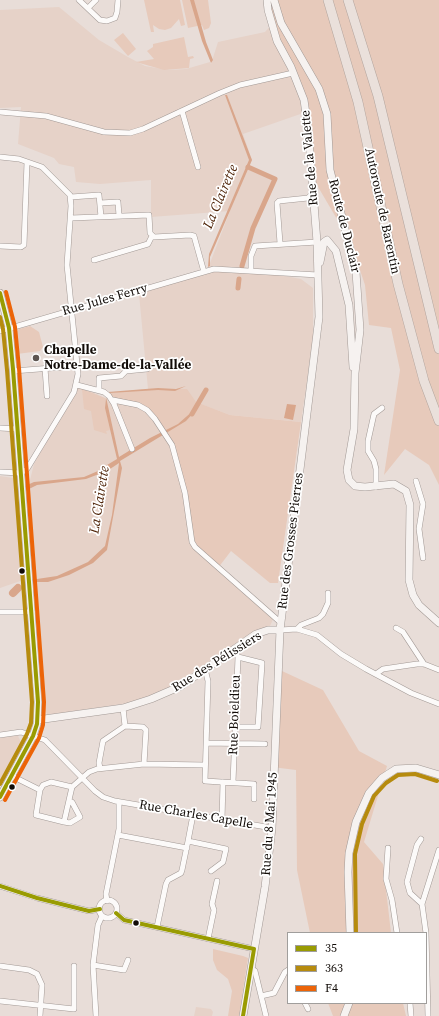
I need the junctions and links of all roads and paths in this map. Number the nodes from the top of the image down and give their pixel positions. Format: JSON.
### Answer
{"nodes":[{"id":1,"x":79,"y":0,"type":"edge"},
{"id":2,"x":96,"y":0,"type":"edge"},
{"id":3,"x":118,"y":0,"type":"edge"},
{"id":4,"x":267,"y":0,"type":"edge"},
{"id":5,"x":274,"y":0,"type":"edge"},
{"id":6,"x":328,"y":0,"type":"edge"},
{"id":7,"x":348,"y":0,"type":"edge"},
{"id":8,"x":88,"y":8,"type":"junction"},
{"id":9,"x":293,"y":73,"type":"junction"},
{"id":10,"x":182,"y":111,"type":"junction"},
{"id":11,"x":0,"y":112,"type":"edge"},
{"id":12,"x":0,"y":157,"type":"edge"},
{"id":13,"x":27,"y":162,"type":"junction"},
{"id":14,"x":198,"y":167,"type":"dead end"},
{"id":15,"x":313,"y":193,"type":"junction"},
{"id":16,"x":71,"y":197,"type":"junction"},
{"id":17,"x":100,"y":203,"type":"junction"},
{"id":18,"x":119,"y":216,"type":"junction"},
{"id":19,"x":101,"y":217,"type":"junction"},
{"id":20,"x":71,"y":218,"type":"junction"},
{"id":21,"x":152,"y":236,"type":"junction"},
{"id":22,"x":317,"y":242,"type":"junction"},
{"id":23,"x":280,"y":243,"type":"junction"},
{"id":24,"x":0,"y":246,"type":"edge"},
{"id":25,"x":94,"y":260,"type":"dead end"},
{"id":26,"x":318,"y":266,"type":"junction"},
{"id":27,"x":251,"y":271,"type":"junction"},
{"id":28,"x":204,"y":272,"type":"junction"},
{"id":29,"x":318,"y":275,"type":"junction"},
{"id":30,"x":0,"y":293,"type":"edge"},
{"id":31,"x":71,"y":310,"type":"junction"},
{"id":32,"x":8,"y":328,"type":"junction"},
{"id":33,"x":0,"y":331,"type":"edge"},
{"id":34,"x":439,"y":349,"type":"edge"},
{"id":35,"x":78,"y":366,"type":"junction"},
{"id":36,"x":45,"y":368,"type":"junction"},
{"id":37,"x":147,"y":369,"type":"dead end"},
{"id":38,"x":13,"y":371,"type":"junction"},
{"id":39,"x":355,"y":373,"type":"junction"},
{"id":40,"x":77,"y":385,"type":"junction"},
{"id":41,"x":99,"y":390,"type":"junction"},
{"id":42,"x":47,"y":396,"type":"dead end"},
{"id":43,"x":113,"y":400,"type":"junction"},
{"id":44,"x":382,"y":408,"type":"dead end"},
{"id":45,"x":439,"y":421,"type":"edge"},
{"id":46,"x":0,"y":428,"type":"edge"},
{"id":47,"x":17,"y":429,"type":"junction"},
{"id":48,"x":132,"y":449,"type":"dead end"},
{"id":49,"x":0,"y":472,"type":"edge"},
{"id":50,"x":21,"y":473,"type":"junction"},
{"id":51,"x":416,"y":482,"type":"dead end"},
{"id":52,"x":377,"y":486,"type":"junction"},
{"id":53,"x":410,"y":528,"type":"junction"},
{"id":54,"x":419,"y":529,"type":"junction"},
{"id":55,"x":423,"y":558,"type":"dead end"},
{"id":56,"x":328,"y":592,"type":"dead end"},
{"id":57,"x":0,"y":612,"type":"edge"},
{"id":58,"x":32,"y":612,"type":"junction"},
{"id":59,"x":439,"y":623,"type":"edge"},
{"id":60,"x":280,"y":626,"type":"junction"},
{"id":61,"x":396,"y":628,"type":"dead end"},
{"id":62,"x":298,"y":629,"type":"junction"},
{"id":63,"x":234,"y":649,"type":"junction"},
{"id":64,"x":238,"y":657,"type":"junction"},
{"id":65,"x":424,"y":664,"type":"junction"},
{"id":66,"x":205,"y":669,"type":"junction"},
{"id":67,"x":439,"y":670,"type":"edge"},
{"id":68,"x":376,"y":674,"type":"junction"},
{"id":69,"x":439,"y":704,"type":"edge"},
{"id":70,"x":123,"y":708,"type":"junction"},
{"id":71,"x":37,"y":722,"type":"junction"},
{"id":72,"x":125,"y":726,"type":"junction"},
{"id":73,"x":235,"y":727,"type":"junction"},
{"id":74,"x":0,"y":735,"type":"edge"},
{"id":75,"x":33,"y":736,"type":"junction"},
{"id":76,"x":206,"y":743,"type":"junction"},
{"id":77,"x":235,"y":743,"type":"junction"},
{"id":78,"x":265,"y":744,"type":"dead end"},
{"id":79,"x":144,"y":764,"type":"junction"},
{"id":80,"x":205,"y":765,"type":"junction"},
{"id":81,"x":100,"y":768,"type":"junction"},
{"id":82,"x":439,"y":775,"type":"edge"},
{"id":83,"x":12,"y":776,"type":"junction"},
{"id":84,"x":82,"y":778,"type":"junction"},
{"id":85,"x":223,"y":782,"type":"junction"},
{"id":86,"x":233,"y":782,"type":"junction"},
{"id":87,"x":72,"y":787,"type":"junction"},
{"id":88,"x":40,"y":790,"type":"junction"},
{"id":89,"x":0,"y":797,"type":"edge"},
{"id":90,"x":254,"y":799,"type":"dead end"},
{"id":91,"x":69,"y":801,"type":"junction"},
{"id":92,"x":119,"y":802,"type":"junction"},
{"id":93,"x":193,"y":815,"type":"junction"},
{"id":94,"x":222,"y":820,"type":"junction"},
{"id":95,"x":64,"y":822,"type":"junction"},
{"id":96,"x":272,"y":828,"type":"junction"},
{"id":97,"x":118,"y":835,"type":"junction"},
{"id":98,"x":421,"y":839,"type":"dead end"},
{"id":99,"x":188,"y":842,"type":"junction"},
{"id":100,"x":187,"y":848,"type":"junction"},
{"id":101,"x":388,"y":848,"type":"dead end"},
{"id":102,"x":439,"y":850,"type":"edge"},
{"id":103,"x":211,"y":871,"type":"dead end"},
{"id":104,"x":217,"y":881,"type":"dead end"},
{"id":105,"x":0,"y":886,"type":"edge"},
{"id":106,"x":107,"y":901,"type":"junction"},
{"id":107,"x":422,"y":904,"type":"junction"},
{"id":108,"x":100,"y":909,"type":"junction"},
{"id":109,"x":116,"y":913,"type":"junction"},
{"id":110,"x":102,"y":916,"type":"junction"},
{"id":111,"x":157,"y":927,"type":"junction"},
{"id":112,"x":350,"y":932,"type":"edge"},
{"id":113,"x":397,"y":932,"type":"edge"},
{"id":114,"x":426,"y":932,"type":"edge"},
{"id":115,"x":208,"y":939,"type":"junction"},
{"id":116,"x":254,"y":949,"type":"junction"},
{"id":117,"x":128,"y":960,"type":"dead end"},
{"id":118,"x":93,"y":965,"type":"junction"},
{"id":119,"x":0,"y":966,"type":"edge"},
{"id":120,"x":74,"y":966,"type":"dead end"},
{"id":121,"x":251,"y":968,"type":"junction"},
{"id":122,"x":287,"y":971,"type":"edge"},
{"id":123,"x":427,"y":974,"type":"edge"},
{"id":124,"x":261,"y":996,"type":"junction"},
{"id":125,"x":0,"y":1001,"type":"edge"},
{"id":126,"x":306,"y":1004,"type":"edge"},
{"id":127,"x":349,"y":1004,"type":"edge"},
{"id":128,"x":410,"y":1004,"type":"edge"},
{"id":129,"x":40,"y":1006,"type":"junction"},
{"id":130,"x":308,"y":1008,"type":"dead end"},
{"id":131,"x":40,"y":1016,"type":"edge"},
{"id":132,"x":96,"y":1016,"type":"edge"},
{"id":133,"x":243,"y":1016,"type":"edge"},
{"id":134,"x":266,"y":1016,"type":"edge"},
{"id":135,"x":344,"y":1016,"type":"edge"},
{"id":136,"x":411,"y":1016,"type":"edge"},
{"id":137,"x":428,"y":1016,"type":"edge"}],
"edges":[{"from":1,"to":8,"type":"street"},
{"from":2,"to":8,"type":"street"},
{"from":3,"to":8,"type":"street"},
{"from":4,"to":9,"type":"street","name":"Rue de la Valette"},
{"from":5,"to":39,"type":"street","name":"Route de Duclair"},
{"from":6,"to":45,"type":"highway","name":"Autoroute de Barentin"},
{"from":7,"to":34,"type":"highway","name":"Autoroute de Barentin"},
{"from":9,"to":10,"type":"street"},
{"from":9,"to":15,"type":"street","name":"Rue de la Valette"},
{"from":10,"to":11,"type":"street"},
{"from":10,"to":14,"type":"street"},
{"from":12,"to":13,"type":"street"},
{"from":13,"to":16,"type":"street"},
{"from":13,"to":24,"type":"street"},
{"from":15,"to":22,"type":"street","name":"Rue de la Valette"},
{"from":15,"to":23,"type":"street"},
{"from":16,"to":17,"type":"street"},
{"from":16,"to":20,"type":"street"},
{"from":17,"to":18,"type":"street"},
{"from":17,"to":19,"type":"street"},
{"from":18,"to":19,"type":"street"},
{"from":18,"to":21,"type":"street"},
{"from":19,"to":20,"type":"street"},
{"from":20,"to":31,"type":"street"},
{"from":21,"to":25,"type":"street"},
{"from":21,"to":28,"type":"street"},
{"from":22,"to":23,"type":"street"},
{"from":22,"to":26,"type":"street","name":"Rue de la Valette"},
{"from":23,"to":27,"type":"street"},
{"from":26,"to":29,"type":"street","name":"Rue de la Valette"},
{"from":26,"to":39,"type":"street"},
{"from":27,"to":28,"type":"street","name":"Rue Jules Ferry"},
{"from":27,"to":29,"type":"street","name":"Rue Jules Ferry"},
{"from":28,"to":31,"type":"street","name":"Rue Jules Ferry"},
{"from":29,"to":60,"type":"street","name":"Rue des Grosses Pierres"},
{"from":30,"to":32,"type":"street"},
{"from":31,"to":32,"type":"street","name":"Rue Jules Ferry"},
{"from":31,"to":35,"type":"street"},
{"from":32,"to":33,"type":"street","name":"Rue Jules Ferry"},
{"from":32,"to":38,"type":"street"},
{"from":35,"to":36,"type":"street"},
{"from":35,"to":40,"type":"street"},
{"from":36,"to":38,"type":"street"},
{"from":36,"to":42,"type":"street"},
{"from":37,"to":41,"type":"street"},
{"from":38,"to":47,"type":"street"},
{"from":39,"to":52,"type":"street","name":"Route de Duclair"},
{"from":40,"to":41,"type":"street"},
{"from":40,"to":50,"type":"street"},
{"from":41,"to":43,"type":"street"},
{"from":43,"to":48,"type":"street"},
{"from":43,"to":60,"type":"street"},
{"from":44,"to":52,"type":"street"},
{"from":46,"to":47,"type":"street"},
{"from":47,"to":50,"type":"street"},
{"from":49,"to":50,"type":"street"},
{"from":50,"to":58,"type":"street"},
{"from":51,"to":54,"type":"street"},
{"from":52,"to":53,"type":"street"},
{"from":53,"to":54,"type":"street"},
{"from":53,"to":59,"type":"street"},
{"from":54,"to":55,"type":"street"},
{"from":56,"to":62,"type":"street"},
{"from":57,"to":58,"type":"street"},
{"from":58,"to":71,"type":"street"},
{"from":60,"to":62,"type":"street","name":"Rue des Grosses Pierres"},
{"from":60,"to":63,"type":"street","name":"Rue des Pélissiers"},
{"from":60,"to":96,"type":"street","name":"Rue du 8 Mai 1945"},
{"from":61,"to":65,"type":"street"},
{"from":62,"to":68,"type":"street","name":"Rue des Grosses Pierres"},
{"from":63,"to":64,"type":"street","name":"Rue Boieldieu"},
{"from":63,"to":66,"type":"street","name":"Rue des Pélissiers"},
{"from":64,"to":73,"type":"street","name":"Rue Boieldieu"},
{"from":64,"to":73,"type":"street"},
{"from":65,"to":67,"type":"street"},
{"from":65,"to":68,"type":"street"},
{"from":66,"to":70,"type":"street","name":"Rue des Pélissiers"},
{"from":66,"to":76,"type":"street"},
{"from":68,"to":69,"type":"street","name":"Rue des Grosses Pierres"},
{"from":70,"to":71,"type":"street","name":"Rue des Pélissiers"},
{"from":70,"to":72,"type":"street"},
{"from":71,"to":75,"type":"street"},
{"from":72,"to":79,"type":"street"},
{"from":72,"to":81,"type":"street"},
{"from":73,"to":77,"type":"street","name":"Rue Boieldieu"},
{"from":74,"to":75,"type":"street","name":"Rue Charles Capelle"},
{"from":75,"to":83,"type":"street"},
{"from":75,"to":84,"type":"street","name":"Rue Charles Capelle"},
{"from":76,"to":77,"type":"street"},
{"from":76,"to":80,"type":"street"},
{"from":77,"to":78,"type":"street"},
{"from":77,"to":86,"type":"street","name":"Rue Boieldieu"},
{"from":79,"to":80,"type":"street"},
{"from":79,"to":81,"type":"street"},
{"from":80,"to":85,"type":"street"},
{"from":81,"to":84,"type":"street"},
{"from":82,"to":112,"type":"street"},
{"from":83,"to":88,"type":"street"},
{"from":83,"to":89,"type":"street"},
{"from":84,"to":87,"type":"street"},
{"from":84,"to":92,"type":"street","name":"Rue Charles Capelle"},
{"from":85,"to":86,"type":"street"},
{"from":85,"to":94,"type":"street"},
{"from":86,"to":90,"type":"street"},
{"from":87,"to":88,"type":"street"},
{"from":87,"to":91,"type":"street"},
{"from":88,"to":95,"type":"street"},
{"from":91,"to":95,"type":"street"},
{"from":91,"to":95,"type":"street"},
{"from":92,"to":93,"type":"street","name":"Rue Charles Capelle"},
{"from":92,"to":97,"type":"street"},
{"from":93,"to":94,"type":"street","name":"Rue Charles Capelle"},
{"from":93,"to":99,"type":"street"},
{"from":94,"to":96,"type":"street","name":"Rue Charles Capelle"},
{"from":96,"to":116,"type":"street","name":"Rue du 8 Mai 1945"},
{"from":97,"to":100,"type":"street"},
{"from":97,"to":106,"type":"street"},
{"from":98,"to":107,"type":"street"},
{"from":99,"to":100,"type":"street"},
{"from":99,"to":103,"type":"street"},
{"from":100,"to":111,"type":"street"},
{"from":101,"to":113,"type":"street"},
{"from":102,"to":107,"type":"street"},
{"from":104,"to":115,"type":"street"},
{"from":105,"to":108,"type":"street"},
{"from":106,"to":108,"type":"street"},
{"from":106,"to":109,"type":"street"},
{"from":107,"to":114,"type":"street"},
{"from":108,"to":110,"type":"street"},
{"from":109,"to":110,"type":"street"},
{"from":109,"to":111,"type":"street"},
{"from":110,"to":118,"type":"street"},
{"from":111,"to":115,"type":"street"},
{"from":115,"to":116,"type":"street"},
{"from":116,"to":121,"type":"street","name":"Rue du 8 Mai 1945"},
{"from":117,"to":118,"type":"street"},
{"from":118,"to":132,"type":"street"},
{"from":119,"to":129,"type":"street"},
{"from":120,"to":129,"type":"street"},
{"from":121,"to":124,"type":"street"},
{"from":121,"to":133,"type":"street","name":"Rue du 8 Mai 1945"},
{"from":122,"to":124,"type":"street"},
{"from":123,"to":137,"type":"street"},
{"from":124,"to":134,"type":"street"},
{"from":125,"to":129,"type":"street"},
{"from":126,"to":130,"type":"street"},
{"from":127,"to":135,"type":"street"},
{"from":128,"to":136,"type":"street"},
{"from":129,"to":131,"type":"street"}]}
